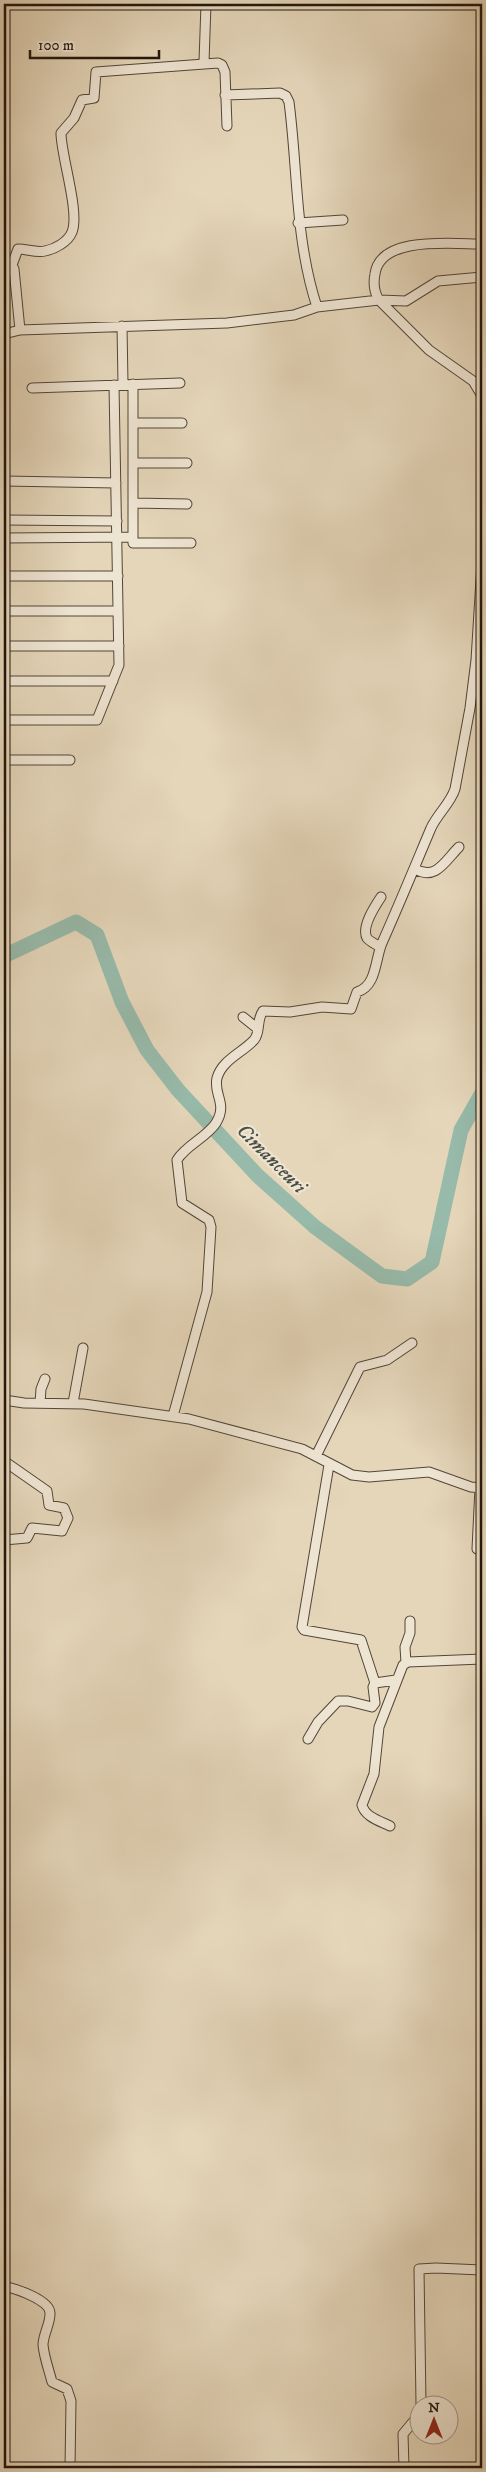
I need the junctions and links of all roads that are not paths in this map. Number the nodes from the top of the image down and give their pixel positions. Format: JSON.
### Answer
{"nodes":[{"id":1,"x":206,"y":4,"type":"edge"},
{"id":2,"x":204,"y":62,"type":"junction"},
{"id":3,"x":225,"y":95,"type":"junction"},
{"id":4,"x":227,"y":126,"type":"dead end"},
{"id":5,"x":343,"y":220,"type":"dead end"},
{"id":6,"x":298,"y":223,"type":"junction"},
{"id":7,"x":482,"y":244,"type":"edge"},
{"id":8,"x":8,"y":264,"type":"edge"},
{"id":9,"x":482,"y":277,"type":"edge"},
{"id":10,"x":379,"y":300,"type":"junction"},
{"id":11,"x":317,"y":307,"type":"junction"},
{"id":12,"x":122,"y":326,"type":"junction"},
{"id":13,"x":20,"y":330,"type":"junction"},
{"id":14,"x":4,"y":334,"type":"edge"},
{"id":15,"x":124,"y":384,"type":"junction"},
{"id":16,"x":180,"y":384,"type":"dead end"},
{"id":17,"x":32,"y":388,"type":"dead end"},
{"id":18,"x":482,"y":396,"type":"edge"},
{"id":19,"x":133,"y":423,"type":"junction"},
{"id":20,"x":182,"y":423,"type":"dead end"},
{"id":21,"x":133,"y":463,"type":"junction"},
{"id":22,"x":188,"y":463,"type":"dead end"},
{"id":23,"x":4,"y":481,"type":"edge"},
{"id":24,"x":116,"y":483,"type":"junction"},
{"id":25,"x":133,"y":503,"type":"junction"},
{"id":26,"x":188,"y":504,"type":"dead end"},
{"id":27,"x":4,"y":520,"type":"edge"},
{"id":28,"x":117,"y":521,"type":"junction"},
{"id":29,"x":117,"y":537,"type":"junction"},
{"id":30,"x":133,"y":537,"type":"junction"},
{"id":31,"x":4,"y":538,"type":"edge"},
{"id":32,"x":191,"y":543,"type":"dead end"},
{"id":33,"x":482,"y":563,"type":"edge"},
{"id":34,"x":4,"y":576,"type":"edge"},
{"id":35,"x":118,"y":576,"type":"junction"},
{"id":36,"x":482,"y":594,"type":"edge"},
{"id":37,"x":118,"y":611,"type":"junction"},
{"id":38,"x":4,"y":612,"type":"edge"},
{"id":39,"x":4,"y":646,"type":"edge"},
{"id":40,"x":119,"y":646,"type":"junction"},
{"id":41,"x":478,"y":673,"type":"edge"},
{"id":42,"x":4,"y":681,"type":"edge"},
{"id":43,"x":113,"y":681,"type":"junction"},
{"id":44,"x":4,"y":720,"type":"edge"},
{"id":45,"x":4,"y":760,"type":"edge"},
{"id":46,"x":70,"y":760,"type":"dead end"},
{"id":47,"x":459,"y":847,"type":"dead end"},
{"id":48,"x":415,"y":869,"type":"junction"},
{"id":49,"x":381,"y":897,"type":"dead end"},
{"id":50,"x":380,"y":947,"type":"junction"},
{"id":51,"x":243,"y":1017,"type":"dead end"},
{"id":52,"x":258,"y":1029,"type":"junction"},
{"id":53,"x":412,"y":1344,"type":"dead end"},
{"id":54,"x":83,"y":1348,"type":"dead end"},
{"id":55,"x":45,"y":1379,"type":"dead end"},
{"id":56,"x":4,"y":1400,"type":"edge"},
{"id":57,"x":40,"y":1403,"type":"junction"},
{"id":58,"x":73,"y":1403,"type":"junction"},
{"id":59,"x":173,"y":1416,"type":"junction"},
{"id":60,"x":316,"y":1456,"type":"junction"},
{"id":61,"x":4,"y":1461,"type":"edge"},
{"id":62,"x":329,"y":1465,"type":"junction"},
{"id":63,"x":481,"y":1488,"type":"edge"},
{"id":64,"x":4,"y":1540,"type":"edge"},
{"id":65,"x":477,"y":1550,"type":"dead end"},
{"id":66,"x":410,"y":1621,"type":"dead end"},
{"id":67,"x":482,"y":1659,"type":"edge"},
{"id":68,"x":406,"y":1663,"type":"junction"},
{"id":69,"x":396,"y":1680,"type":"junction"},
{"id":70,"x":375,"y":1682,"type":"junction"},
{"id":71,"x":308,"y":1739,"type":"dead end"},
{"id":72,"x":390,"y":1826,"type":"dead end"},
{"id":73,"x":482,"y":2270,"type":"edge"},
{"id":74,"x":4,"y":2286,"type":"edge"},
{"id":75,"x":421,"y":2394,"type":"edge"},
{"id":76,"x":408,"y":2428,"type":"edge"},
{"id":77,"x":70,"y":2468,"type":"edge"},
{"id":78,"x":404,"y":2468,"type":"edge"}],
"edges":[{"from":1,"to":2,"type":"street"},
{"from":2,"to":3,"type":"street"},
{"from":2,"to":8,"type":"street"},
{"from":3,"to":4,"type":"street"},
{"from":3,"to":6,"type":"street"},
{"from":5,"to":6,"type":"street"},
{"from":6,"to":11,"type":"street"},
{"from":7,"to":10,"type":"street"},
{"from":8,"to":13,"type":"street"},
{"from":9,"to":10,"type":"street"},
{"from":10,"to":11,"type":"street"},
{"from":10,"to":18,"type":"street"},
{"from":11,"to":12,"type":"street"},
{"from":12,"to":13,"type":"street"},
{"from":12,"to":15,"type":"street"},
{"from":13,"to":14,"type":"street"},
{"from":15,"to":16,"type":"street"},
{"from":15,"to":17,"type":"street"},
{"from":15,"to":19,"type":"street"},
{"from":15,"to":24,"type":"street"},
{"from":19,"to":20,"type":"street"},
{"from":19,"to":21,"type":"street"},
{"from":21,"to":22,"type":"street"},
{"from":21,"to":25,"type":"street"},
{"from":23,"to":24,"type":"street"},
{"from":24,"to":28,"type":"street"},
{"from":25,"to":26,"type":"street"},
{"from":25,"to":30,"type":"street"},
{"from":27,"to":28,"type":"street"},
{"from":28,"to":29,"type":"street"},
{"from":29,"to":30,"type":"street"},
{"from":29,"to":31,"type":"street"},
{"from":29,"to":35,"type":"street"},
{"from":30,"to":32,"type":"street"},
{"from":33,"to":36,"type":"street"},
{"from":34,"to":35,"type":"street"},
{"from":35,"to":37,"type":"street"},
{"from":36,"to":41,"type":"street"},
{"from":37,"to":38,"type":"street"},
{"from":37,"to":40,"type":"street"},
{"from":39,"to":40,"type":"street"},
{"from":40,"to":43,"type":"street"},
{"from":41,"to":48,"type":"street"},
{"from":42,"to":43,"type":"street"},
{"from":43,"to":44,"type":"street"},
{"from":45,"to":46,"type":"street"},
{"from":47,"to":48,"type":"street"},
{"from":48,"to":50,"type":"street"},
{"from":49,"to":50,"type":"street"},
{"from":50,"to":52,"type":"street"},
{"from":51,"to":52,"type":"street"},
{"from":52,"to":59,"type":"street"},
{"from":53,"to":60,"type":"street"},
{"from":54,"to":58,"type":"street"},
{"from":55,"to":57,"type":"street"},
{"from":56,"to":57,"type":"street"},
{"from":57,"to":58,"type":"street"},
{"from":58,"to":59,"type":"street"},
{"from":59,"to":60,"type":"street"},
{"from":60,"to":62,"type":"street"},
{"from":61,"to":64,"type":"street"},
{"from":62,"to":63,"type":"street"},
{"from":62,"to":70,"type":"street"},
{"from":63,"to":65,"type":"street"},
{"from":66,"to":68,"type":"street"},
{"from":67,"to":68,"type":"street"},
{"from":68,"to":69,"type":"street"},
{"from":69,"to":70,"type":"street"},
{"from":69,"to":72,"type":"street"},
{"from":70,"to":71,"type":"street"},
{"from":73,"to":75,"type":"street"},
{"from":74,"to":77,"type":"street"},
{"from":76,"to":78,"type":"street"}]}
